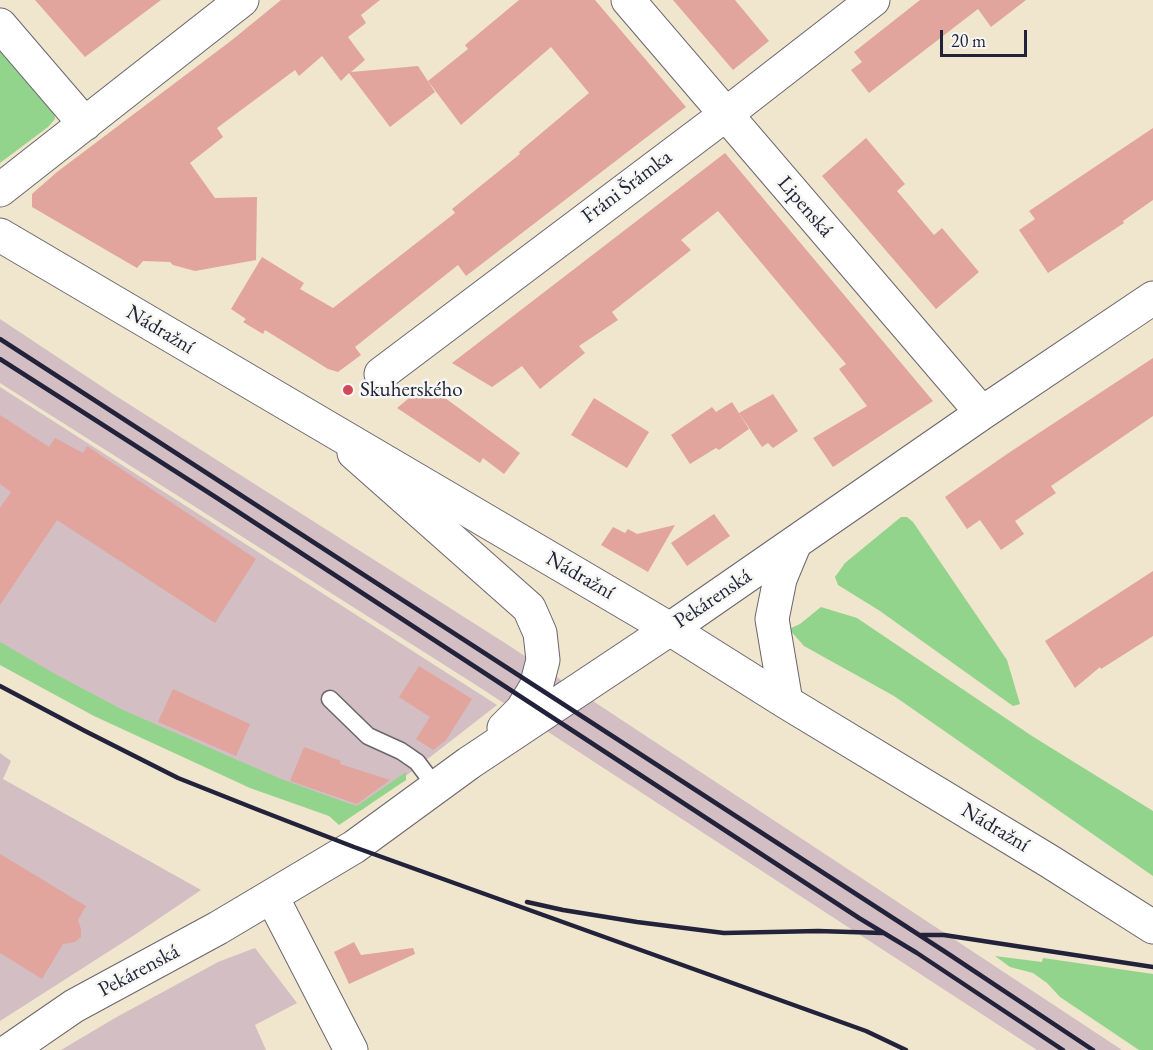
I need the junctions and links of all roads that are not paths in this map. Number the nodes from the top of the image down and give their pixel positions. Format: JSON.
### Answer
{"nodes":[{"id":1,"x":628,"y":0,"type":"edge"},
{"id":2,"x":873,"y":0,"type":"edge"},
{"id":3,"x":225,"y":5,"type":"edge"},
{"id":4,"x":0,"y":25,"type":"edge"},
{"id":5,"x":725,"y":115,"type":"junction"},
{"id":6,"x":85,"y":124,"type":"junction"},
{"id":7,"x":0,"y":190,"type":"edge"},
{"id":8,"x":0,"y":235,"type":"edge"},
{"id":9,"x":1153,"y":298,"type":"edge"},
{"id":10,"x":381,"y":374,"type":"dead end"},
{"id":11,"x":982,"y":413,"type":"junction"},
{"id":12,"x":324,"y":426,"type":"junction"},
{"id":13,"x":795,"y":543,"type":"junction"},
{"id":14,"x":670,"y":629,"type":"junction"},
{"id":15,"x":330,"y":699,"type":"dead end"},
{"id":16,"x":786,"y":702,"type":"junction"},
{"id":17,"x":469,"y":763,"type":"junction"},
{"id":18,"x":436,"y":787,"type":"junction"},
{"id":19,"x":272,"y":897,"type":"junction"},
{"id":20,"x":1153,"y":927,"type":"edge"},
{"id":21,"x":10,"y":1050,"type":"edge"},
{"id":22,"x":351,"y":1050,"type":"edge"}],
"edges":[{"from":1,"to":5,"type":"street","name":"Lipenská"},
{"from":2,"to":5,"type":"street","name":"Fráni Šrámka"},
{"from":3,"to":6,"type":"street"},
{"from":4,"to":6,"type":"street"},
{"from":5,"to":10,"type":"street","name":"Fráni Šrámka"},
{"from":5,"to":11,"type":"street","name":"Lipenská"},
{"from":6,"to":7,"type":"street"},
{"from":8,"to":12,"type":"street","name":"Nádražní"},
{"from":9,"to":11,"type":"street","name":"Pekárenská"},
{"from":11,"to":13,"type":"street","name":"Pekárenská"},
{"from":12,"to":14,"type":"street","name":"Nádražní"},
{"from":12,"to":17,"type":"street"},
{"from":13,"to":14,"type":"street","name":"Pekárenská"},
{"from":13,"to":16,"type":"street"},
{"from":14,"to":16,"type":"street","name":"Nádražní"},
{"from":14,"to":17,"type":"street","name":"Pekárenská"},
{"from":15,"to":18,"type":"lane"},
{"from":16,"to":20,"type":"street","name":"Nádražní"},
{"from":17,"to":18,"type":"street","name":"Pekárenská"},
{"from":18,"to":19,"type":"street","name":"Pekárenská"},
{"from":19,"to":21,"type":"street","name":"Pekárenská"},
{"from":19,"to":22,"type":"street"}]}
